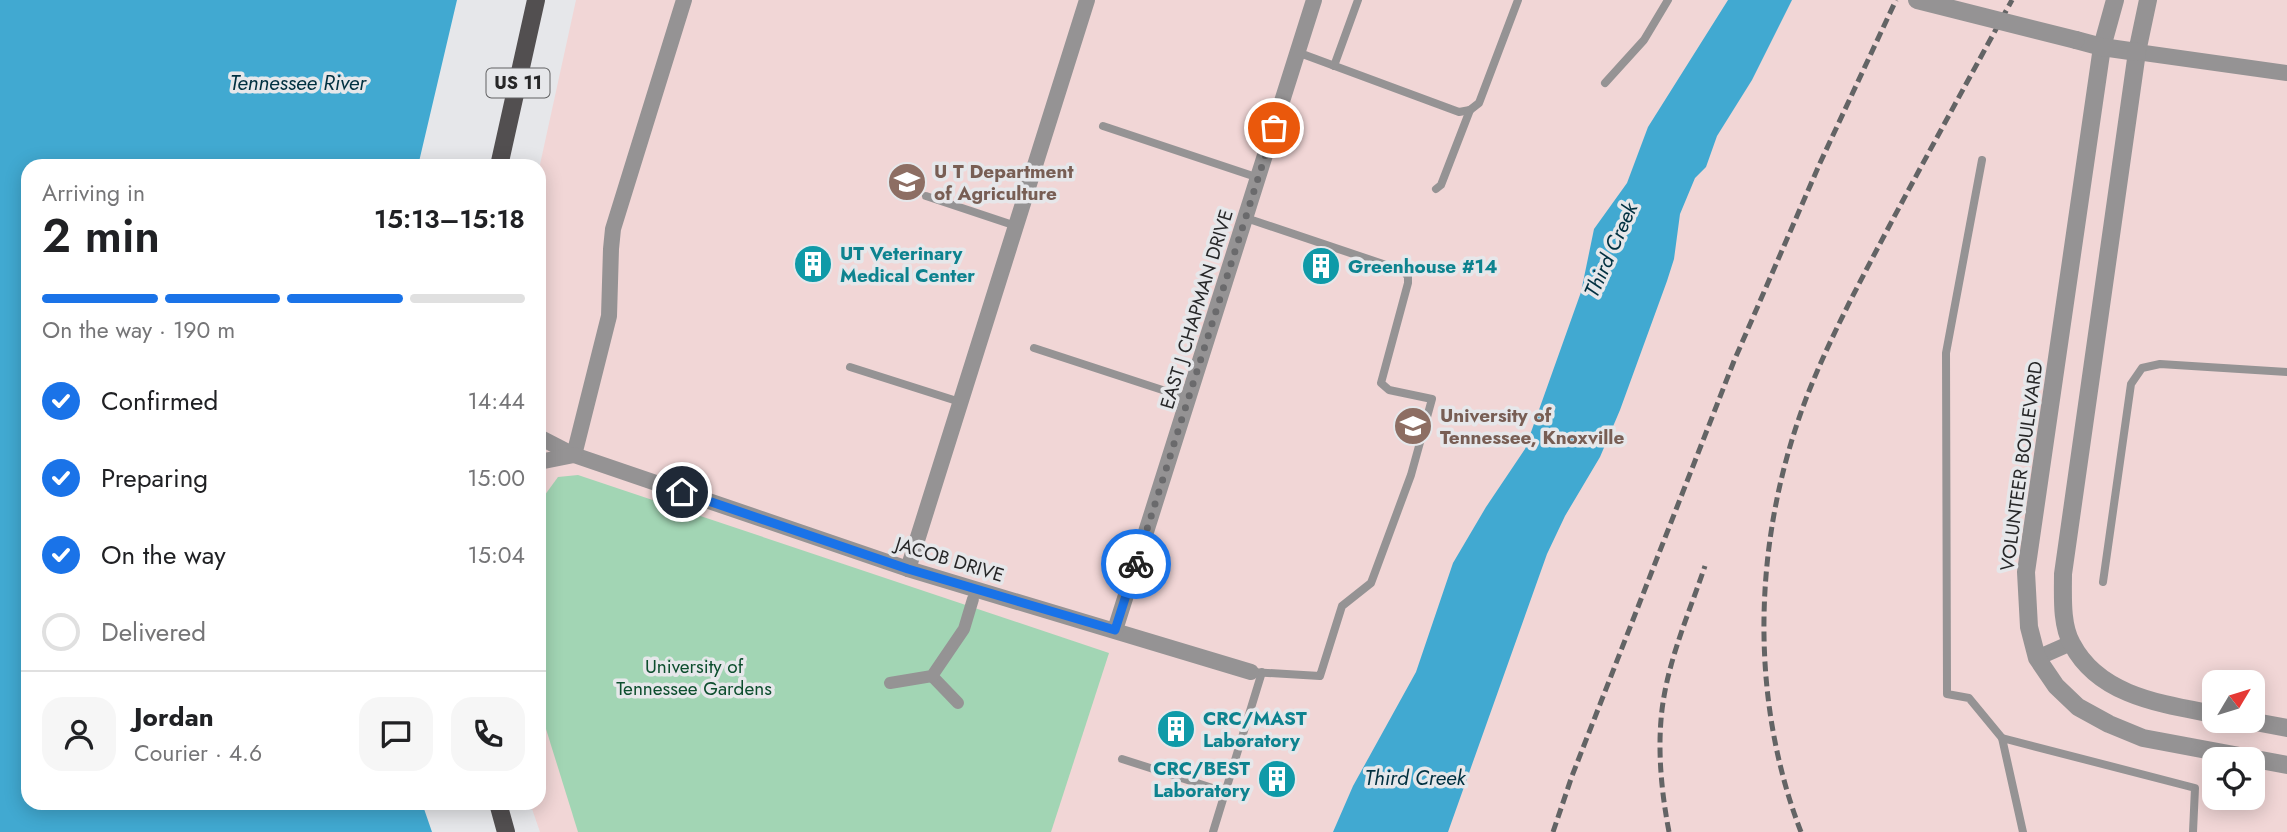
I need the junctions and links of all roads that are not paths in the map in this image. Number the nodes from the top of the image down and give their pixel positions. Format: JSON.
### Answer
{"nodes":[{"id":1,"x":536,"y":0,"type":"edge"},
{"id":2,"x":684,"y":0,"type":"edge"},
{"id":3,"x":1087,"y":0,"type":"edge"},
{"id":4,"x":1314,"y":0,"type":"edge"},
{"id":5,"x":1358,"y":0,"type":"edge"},
{"id":6,"x":1518,"y":0,"type":"edge"},
{"id":7,"x":1668,"y":0,"type":"edge"},
{"id":8,"x":1917,"y":0,"type":"edge"},
{"id":9,"x":2115,"y":0,"type":"edge"},
{"id":10,"x":2148,"y":0,"type":"edge"},
{"id":11,"x":2102,"y":47,"type":"junction"},
{"id":12,"x":1297,"y":52,"type":"junction"},
{"id":13,"x":2137,"y":52,"type":"junction"},
{"id":14,"x":1334,"y":66,"type":"junction"},
{"id":15,"x":2287,"y":73,"type":"edge"},
{"id":16,"x":1605,"y":83,"type":"dead end"},
{"id":17,"x":1471,"y":110,"type":"junction"},
{"id":18,"x":1103,"y":126,"type":"dead end"},
{"id":19,"x":501,"y":159,"type":"edge"},
{"id":20,"x":1982,"y":160,"type":"dead end"},
{"id":21,"x":1259,"y":178,"type":"junction"},
{"id":22,"x":1436,"y":189,"type":"dead end"},
{"id":23,"x":926,"y":196,"type":"dead end"},
{"id":24,"x":1246,"y":218,"type":"junction"},
{"id":25,"x":1016,"y":226,"type":"junction"},
{"id":26,"x":1034,"y":348,"type":"dead end"},
{"id":27,"x":850,"y":367,"type":"dead end"},
{"id":28,"x":2287,"y":372,"type":"edge"},
{"id":29,"x":1190,"y":399,"type":"junction"},
{"id":30,"x":960,"y":402,"type":"junction"},
{"id":31,"x":546,"y":441,"type":"edge"},
{"id":32,"x":574,"y":455,"type":"junction"},
{"id":33,"x":546,"y":461,"type":"edge"},
{"id":34,"x":908,"y":569,"type":"junction"},
{"id":35,"x":2103,"y":582,"type":"dead end"},
{"id":36,"x":973,"y":598,"type":"dead end"},
{"id":37,"x":1115,"y":630,"type":"junction"},
{"id":38,"x":2071,"y":643,"type":"junction"},
{"id":39,"x":2037,"y":659,"type":"junction"},
{"id":40,"x":1256,"y":672,"type":"junction"},
{"id":41,"x":932,"y":676,"type":"junction"},
{"id":42,"x":890,"y":683,"type":"dead end"},
{"id":43,"x":958,"y":703,"type":"dead end"},
{"id":44,"x":2202,"y":712,"type":"edge"},
{"id":45,"x":2265,"y":724,"type":"edge"},
{"id":46,"x":2287,"y":728,"type":"edge"},
{"id":47,"x":2002,"y":738,"type":"junction"},
{"id":48,"x":1122,"y":759,"type":"dead end"},
{"id":49,"x":2287,"y":765,"type":"edge"},
{"id":50,"x":1225,"y":792,"type":"junction"},
{"id":51,"x":500,"y":810,"type":"edge"},
{"id":52,"x":506,"y":832,"type":"edge"},
{"id":53,"x":1213,"y":832,"type":"edge"},
{"id":54,"x":2023,"y":832,"type":"edge"},
{"id":55,"x":2193,"y":832,"type":"edge"}],
"edges":[{"from":1,"to":19,"type":"main road","number":"US 11"},
{"from":2,"to":32,"type":"street"},
{"from":3,"to":25,"type":"street"},
{"from":4,"to":12,"type":"street","name":"EAST J CHAPMAN DRIVE"},
{"from":5,"to":14,"type":"lane"},
{"from":6,"to":17,"type":"lane"},
{"from":7,"to":16,"type":"lane"},
{"from":8,"to":11,"type":"street","bridge":true},
{"from":9,"to":11,"type":"street","name":"VOLUNTEER BOULEVARD"},
{"from":10,"to":13,"type":"street"},
{"from":11,"to":13,"type":"street"},
{"from":11,"to":39,"type":"street","name":"VOLUNTEER BOULEVARD"},
{"from":12,"to":14,"type":"lane"},
{"from":12,"to":21,"type":"street","name":"EAST J CHAPMAN DRIVE"},
{"from":13,"to":15,"type":"street"},
{"from":13,"to":38,"type":"street"},
{"from":14,"to":17,"type":"lane"},
{"from":17,"to":22,"type":"lane"},
{"from":18,"to":21,"type":"lane"},
{"from":20,"to":47,"type":"lane"},
{"from":21,"to":24,"type":"street","name":"EAST J CHAPMAN DRIVE"},
{"from":23,"to":25,"type":"lane"},
{"from":24,"to":29,"type":"street","name":"EAST J CHAPMAN DRIVE"},
{"from":24,"to":40,"type":"lane","name":"JACOB DRIVE"},
{"from":25,"to":30,"type":"street"},
{"from":26,"to":29,"type":"lane"},
{"from":27,"to":30,"type":"lane"},
{"from":28,"to":35,"type":"lane"},
{"from":29,"to":37,"type":"street","name":"EAST J CHAPMAN DRIVE"},
{"from":30,"to":34,"type":"street"},
{"from":31,"to":32,"type":"street","name":"JACOB DRIVE"},
{"from":32,"to":33,"type":"street"},
{"from":32,"to":34,"type":"street","name":"JACOB DRIVE"},
{"from":34,"to":37,"type":"street","name":"JACOB DRIVE"},
{"from":36,"to":41,"type":"street"},
{"from":37,"to":40,"type":"street","name":"JACOB DRIVE"},
{"from":38,"to":39,"type":"street"},
{"from":38,"to":44,"type":"street"},
{"from":39,"to":49,"type":"street","name":"VOLUNTEER BOULEVARD"},
{"from":40,"to":50,"type":"lane"},
{"from":41,"to":42,"type":"street"},
{"from":41,"to":43,"type":"street"},
{"from":45,"to":46,"type":"street"},
{"from":47,"to":54,"type":"lane"},
{"from":47,"to":55,"type":"lane"},
{"from":48,"to":50,"type":"lane"},
{"from":50,"to":53,"type":"lane"},
{"from":51,"to":52,"type":"main road"}]}
